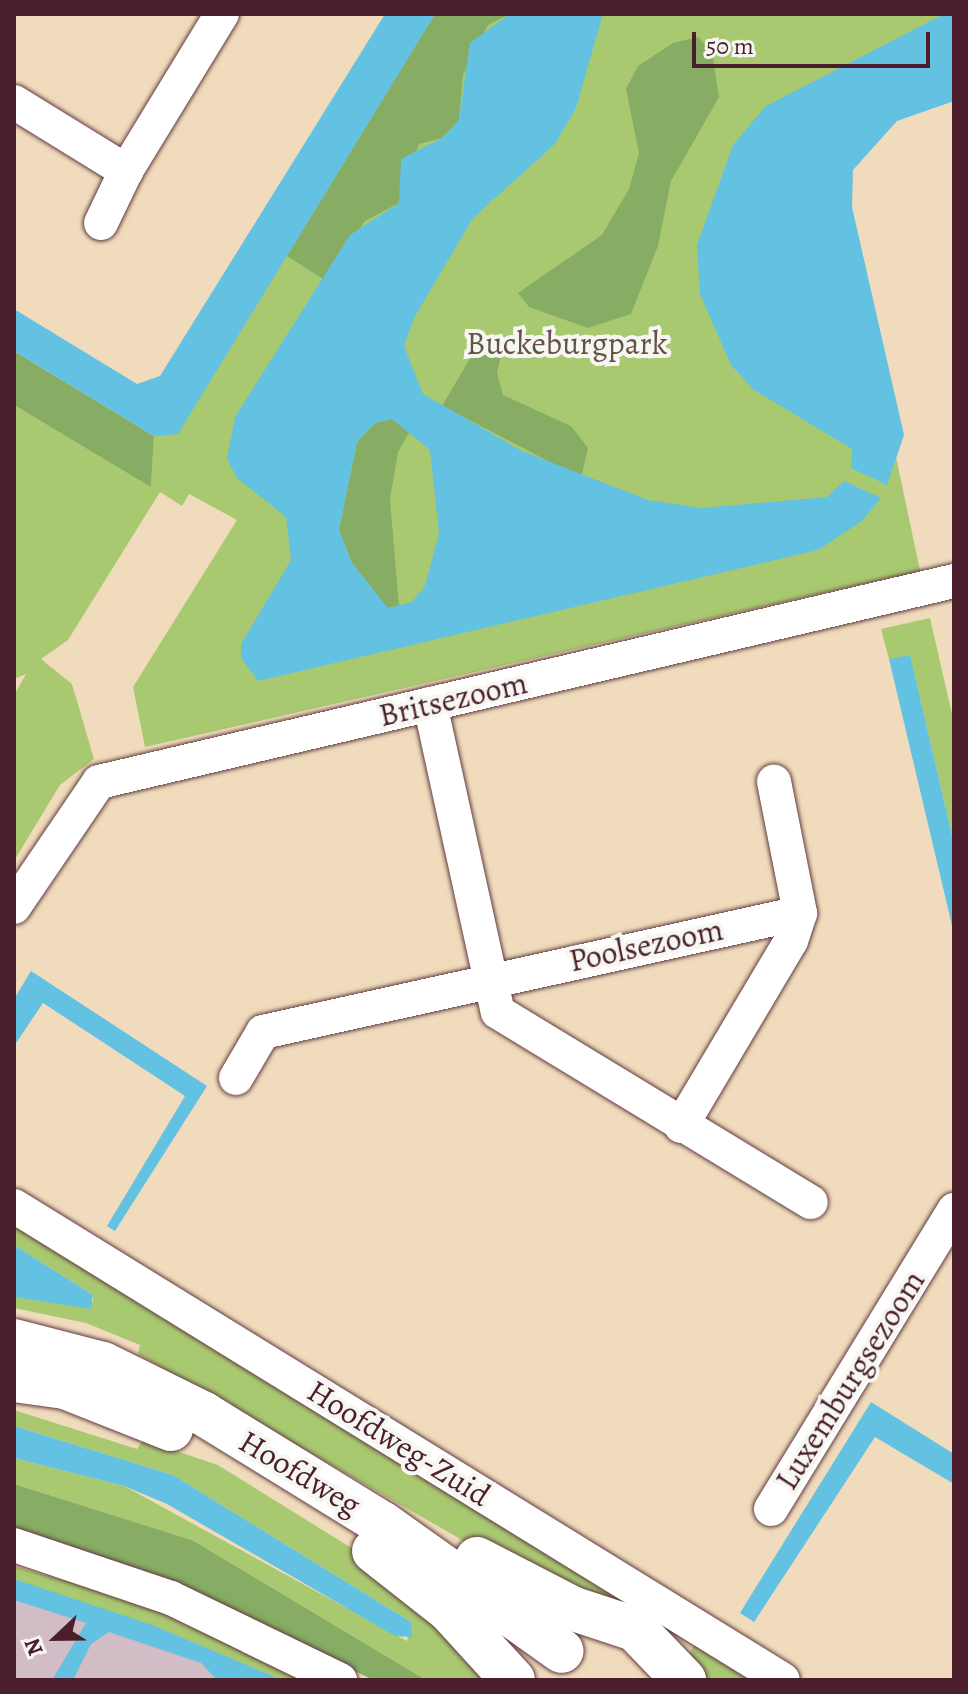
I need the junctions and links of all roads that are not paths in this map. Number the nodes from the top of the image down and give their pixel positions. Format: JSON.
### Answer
{"nodes":[{"id":1,"x":222,"y":14,"type":"edge"},
{"id":2,"x":14,"y":102,"type":"edge"},
{"id":3,"x":126,"y":171,"type":"junction"},
{"id":4,"x":101,"y":223,"type":"dead end"},
{"id":5,"x":954,"y":581,"type":"edge"},
{"id":6,"x":430,"y":704,"type":"junction"},
{"id":7,"x":774,"y":782,"type":"dead end"},
{"id":8,"x":14,"y":907,"type":"edge"},
{"id":9,"x":800,"y":913,"type":"junction"},
{"id":10,"x":492,"y":977,"type":"junction"},
{"id":11,"x":236,"y":1078,"type":"dead end"},
{"id":12,"x":681,"y":1126,"type":"junction"},
{"id":13,"x":811,"y":1202,"type":"dead end"},
{"id":14,"x":14,"y":1206,"type":"edge"},
{"id":15,"x":954,"y":1211,"type":"edge"},
{"id":16,"x":14,"y":1341,"type":"edge"},
{"id":17,"x":14,"y":1380,"type":"edge"},
{"id":18,"x":771,"y":1509,"type":"dead end"},
{"id":19,"x":383,"y":1524,"type":"junction"},
{"id":20,"x":14,"y":1545,"type":"edge"},
{"id":21,"x":562,"y":1651,"type":"junction"},
{"id":22,"x":340,"y":1680,"type":"edge"},
{"id":23,"x":513,"y":1680,"type":"edge"},
{"id":24,"x":527,"y":1680,"type":"edge"},
{"id":25,"x":648,"y":1680,"type":"edge"},
{"id":26,"x":684,"y":1680,"type":"edge"},
{"id":27,"x":783,"y":1680,"type":"edge"}],
"edges":[{"from":1,"to":3,"type":"street"},
{"from":2,"to":3,"type":"street"},
{"from":3,"to":4,"type":"street"},
{"from":5,"to":6,"type":"street","name":"Britsezoom"},
{"from":6,"to":8,"type":"street","name":"Britsezoom"},
{"from":6,"to":10,"type":"street"},
{"from":7,"to":9,"type":"street"},
{"from":9,"to":10,"type":"street","name":"Poolsezoom"},
{"from":9,"to":12,"type":"street"},
{"from":10,"to":11,"type":"street","name":"Poolsezoom"},
{"from":10,"to":12,"type":"street"},
{"from":12,"to":13,"type":"street"},
{"from":14,"to":27,"type":"street","name":"Hoofdweg-Zuid"},
{"from":15,"to":18,"type":"street","name":"Luxemburgsezoom"},
{"from":16,"to":19,"type":"main road","name":"Hoofdweg"},
{"from":17,"to":23,"type":"main road","name":"Hoofdweg"},
{"from":19,"to":21,"type":"main road","name":"Hoofdweg"},
{"from":19,"to":26,"type":"main road"},
{"from":20,"to":22,"type":"street"},
{"from":21,"to":24,"type":"main road"},
{"from":21,"to":25,"type":"main road"}]}
